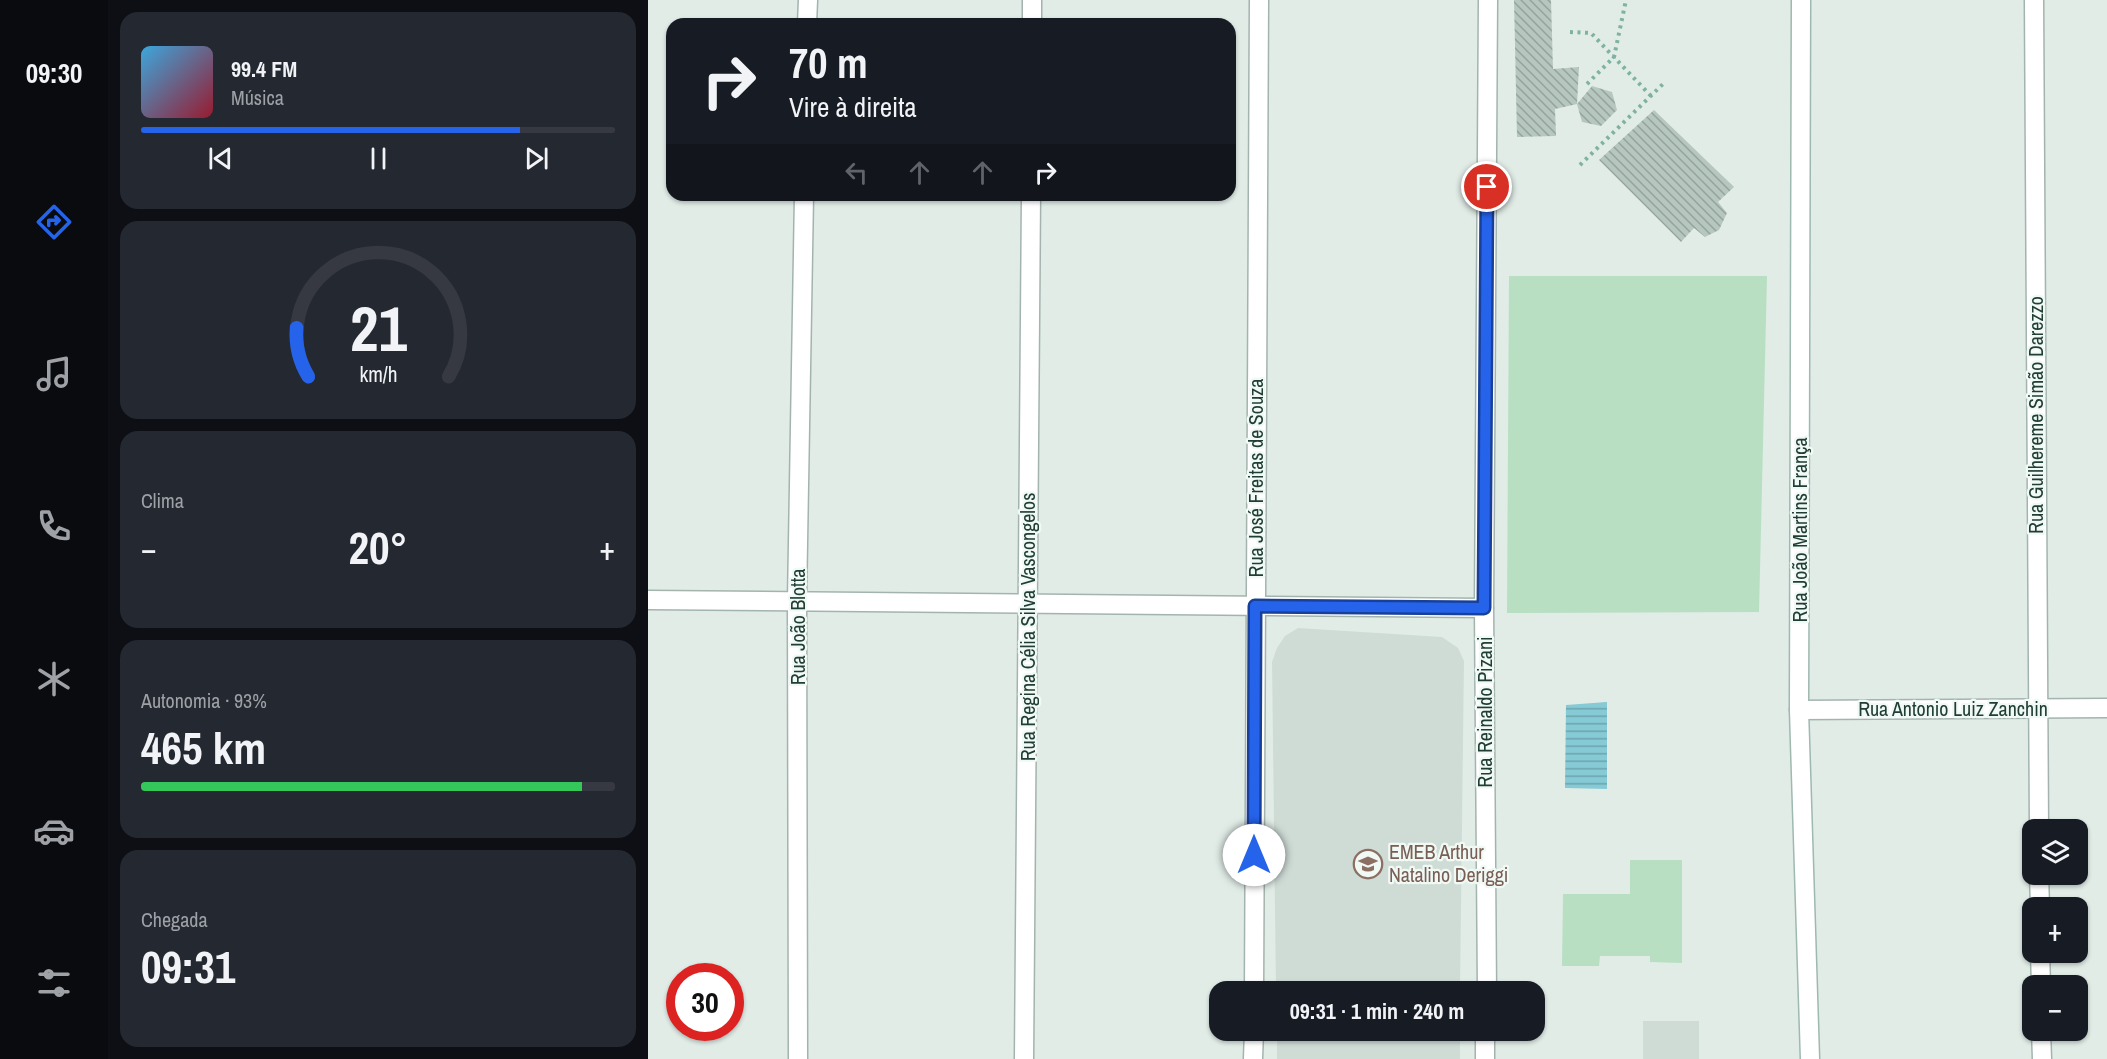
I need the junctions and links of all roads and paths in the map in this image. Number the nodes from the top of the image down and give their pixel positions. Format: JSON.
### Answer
{"nodes":[{"id":1,"x":808,"y":0,"type":"edge"},
{"id":2,"x":1032,"y":0,"type":"edge"},
{"id":3,"x":1258,"y":0,"type":"edge"},
{"id":4,"x":1488,"y":0,"type":"edge"},
{"id":5,"x":1626,"y":0,"type":"edge"},
{"id":6,"x":1801,"y":0,"type":"edge"},
{"id":7,"x":2034,"y":0,"type":"edge"},
{"id":8,"x":807,"y":18,"type":"edge"},
{"id":9,"x":1032,"y":18,"type":"edge"},
{"id":10,"x":1570,"y":32,"type":"dead end"},
{"id":11,"x":1614,"y":57,"type":"junction"},
{"id":12,"x":1664,"y":83,"type":"dead end"},
{"id":13,"x":1587,"y":84,"type":"dead end"},
{"id":14,"x":1651,"y":96,"type":"junction"},
{"id":15,"x":1580,"y":165,"type":"dead end"},
{"id":16,"x":804,"y":201,"type":"edge"},
{"id":17,"x":1031,"y":201,"type":"edge"},
{"id":18,"x":648,"y":600,"type":"edge"},
{"id":19,"x":797,"y":601,"type":"junction"},
{"id":20,"x":1028,"y":604,"type":"junction"},
{"id":21,"x":1255,"y":606,"type":"junction"},
{"id":22,"x":1484,"y":608,"type":"junction"},
{"id":23,"x":2037,"y":708,"type":"junction"},
{"id":24,"x":2107,"y":708,"type":"edge"},
{"id":25,"x":1800,"y":710,"type":"junction"},
{"id":26,"x":2038,"y":819,"type":"edge"},
{"id":27,"x":1254,"y":981,"type":"edge"},
{"id":28,"x":1487,"y":981,"type":"edge"},
{"id":29,"x":1254,"y":1041,"type":"edge"},
{"id":30,"x":1485,"y":1041,"type":"edge"},
{"id":31,"x":2041,"y":1041,"type":"edge"},
{"id":32,"x":798,"y":1059,"type":"edge"},
{"id":33,"x":1024,"y":1059,"type":"edge"},
{"id":34,"x":1254,"y":1059,"type":"edge"},
{"id":35,"x":1485,"y":1059,"type":"edge"},
{"id":36,"x":1810,"y":1059,"type":"edge"},
{"id":37,"x":2042,"y":1059,"type":"edge"}],
"edges":[{"from":1,"to":8,"type":"street"},
{"from":2,"to":9,"type":"street"},
{"from":3,"to":21,"type":"street","name":"Rua José Freitas de Souza"},
{"from":4,"to":22,"type":"street","name":"Rua Reinaldo Pizani"},
{"from":5,"to":11,"type":"path"},
{"from":6,"to":25,"type":"street","name":"Rua João Martins França"},
{"from":7,"to":23,"type":"street","name":"Rua Guilhereme Simão Darezzo"},
{"from":10,"to":11,"type":"path"},
{"from":11,"to":13,"type":"path"},
{"from":11,"to":14,"type":"path"},
{"from":12,"to":14,"type":"path"},
{"from":14,"to":15,"type":"path"},
{"from":16,"to":19,"type":"street","name":"Rua João Blotta"},
{"from":17,"to":20,"type":"street","name":"Rua Regina Célia Silva Vascongelos"},
{"from":18,"to":19,"type":"street"},
{"from":19,"to":20,"type":"street"},
{"from":19,"to":32,"type":"street","name":"Rua João Blotta"},
{"from":20,"to":21,"type":"street"},
{"from":20,"to":33,"type":"street","name":"Rua Regina Célia Silva Vascongelos"},
{"from":21,"to":22,"type":"street"},
{"from":21,"to":27,"type":"street","name":"Rua José Freitas de Souza"},
{"from":22,"to":28,"type":"street","name":"Rua Reinaldo Pizani"},
{"from":23,"to":24,"type":"street","name":"Rua Antonio Luiz Zanchin"},
{"from":23,"to":25,"type":"street","name":"Rua Antonio Luiz Zanchin"},
{"from":23,"to":26,"type":"street","name":"Rua Guilhereme Simão Darezzo"},
{"from":25,"to":36,"type":"street","name":"Rua João Martins França"},
{"from":29,"to":34,"type":"street"},
{"from":30,"to":35,"type":"street"},
{"from":31,"to":37,"type":"street"}]}
